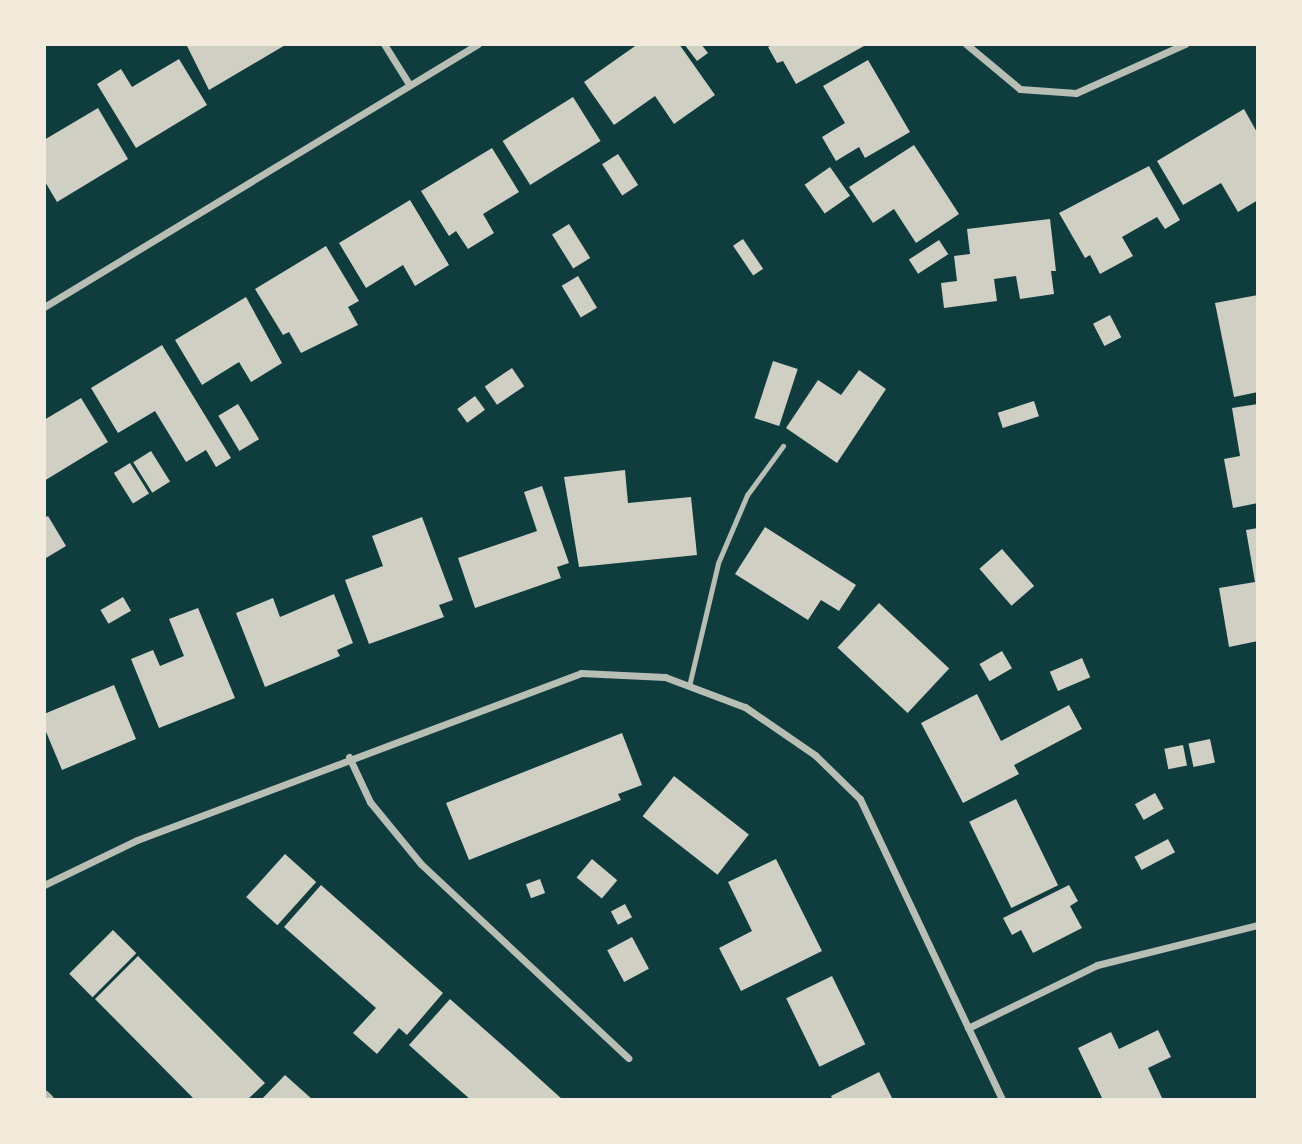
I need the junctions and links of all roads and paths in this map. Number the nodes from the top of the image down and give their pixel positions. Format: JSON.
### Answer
{"nodes":[{"id":1,"x":384,"y":44,"type":"edge"},
{"id":2,"x":478,"y":44,"type":"edge"},
{"id":3,"x":966,"y":44,"type":"edge"},
{"id":4,"x":1185,"y":44,"type":"edge"},
{"id":5,"x":410,"y":84,"type":"junction"},
{"id":6,"x":44,"y":307,"type":"edge"},
{"id":7,"x":783,"y":446,"type":"dead end"},
{"id":8,"x":689,"y":686,"type":"junction"},
{"id":9,"x":349,"y":757,"type":"junction"},
{"id":10,"x":44,"y":885,"type":"edge"},
{"id":11,"x":1258,"y":925,"type":"edge"},
{"id":12,"x":968,"y":1028,"type":"junction"},
{"id":13,"x":628,"y":1058,"type":"dead end"},
{"id":14,"x":44,"y":1096,"type":"edge"},
{"id":15,"x":48,"y":1100,"type":"edge"},
{"id":16,"x":1002,"y":1100,"type":"edge"}],
"edges":[{"from":1,"to":5,"type":"street"},
{"from":2,"to":5,"type":"street"},
{"from":3,"to":4,"type":"street"},
{"from":5,"to":6,"type":"street"},
{"from":7,"to":8,"type":"lane"},
{"from":8,"to":9,"type":"street"},
{"from":8,"to":12,"type":"street"},
{"from":9,"to":10,"type":"street"},
{"from":9,"to":13,"type":"street"},
{"from":11,"to":12,"type":"street"},
{"from":12,"to":16,"type":"street"},
{"from":14,"to":15,"type":"street"}]}
